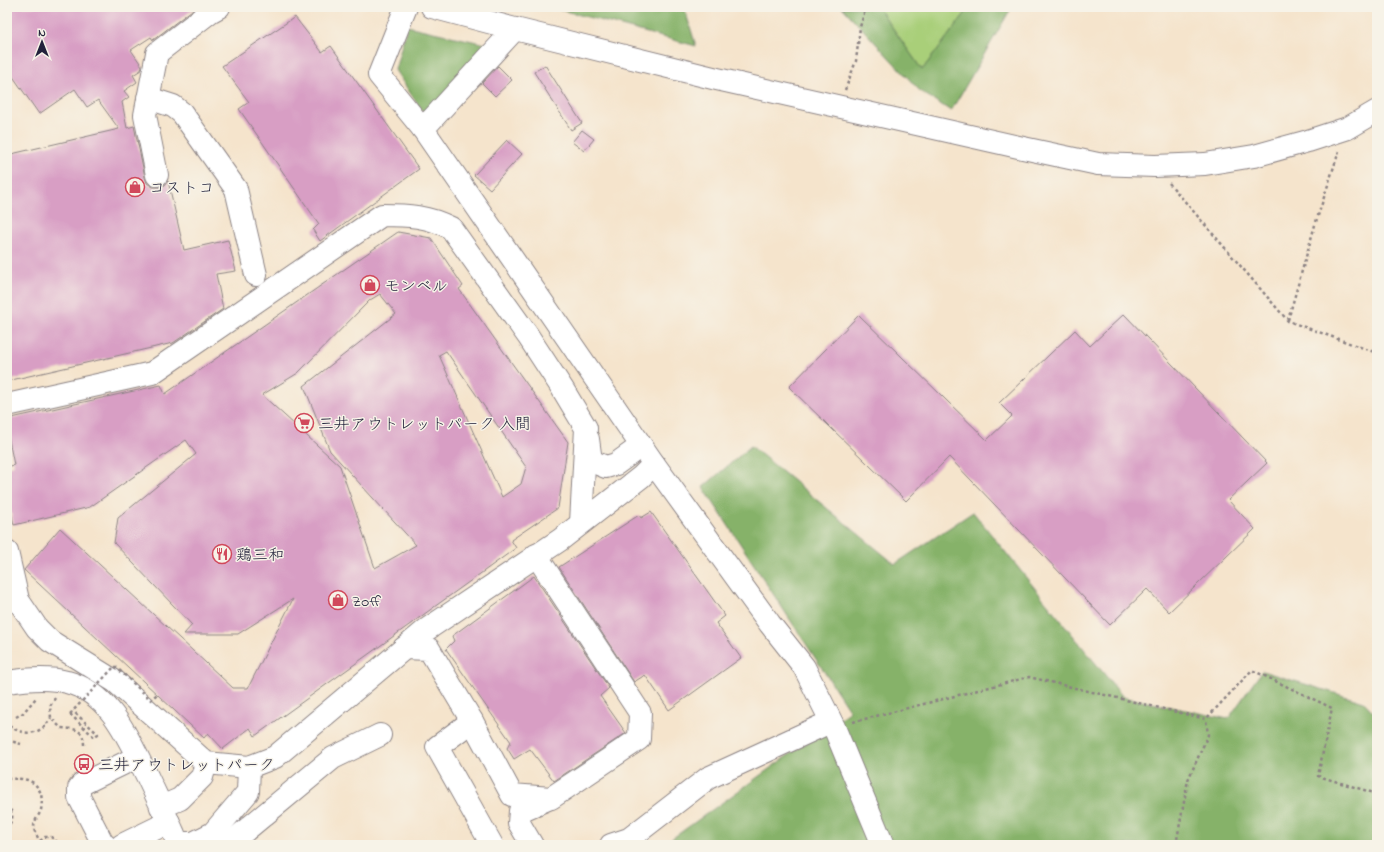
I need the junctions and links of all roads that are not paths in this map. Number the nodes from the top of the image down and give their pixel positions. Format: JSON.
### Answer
{"nodes":[{"id":1,"x":219,"y":7,"type":"edge"},
{"id":2,"x":406,"y":7,"type":"edge"},
{"id":3,"x":432,"y":7,"type":"edge"},
{"id":4,"x":515,"y":29,"type":"junction"},
{"id":5,"x":148,"y":98,"type":"junction"},
{"id":6,"x":1377,"y":112,"type":"edge"},
{"id":7,"x":423,"y":129,"type":"junction"},
{"id":8,"x":157,"y":176,"type":"dead end"},
{"id":9,"x":256,"y":275,"type":"dead end"},
{"id":10,"x":7,"y":405,"type":"edge"},
{"id":11,"x":586,"y":428,"type":"junction"},
{"id":12,"x":641,"y":446,"type":"junction"},
{"id":13,"x":654,"y":464,"type":"junction"},
{"id":14,"x":581,"y":523,"type":"junction"},
{"id":15,"x":7,"y":552,"type":"edge"},
{"id":16,"x":536,"y":555,"type":"junction"},
{"id":17,"x":444,"y":618,"type":"junction"},
{"id":18,"x":404,"y":648,"type":"junction"},
{"id":19,"x":429,"y":649,"type":"junction"},
{"id":20,"x":7,"y":682,"type":"edge"},
{"id":21,"x":472,"y":721,"type":"junction"},
{"id":22,"x":832,"y":724,"type":"junction"},
{"id":23,"x":380,"y":735,"type":"dead end"},
{"id":24,"x":137,"y":757,"type":"junction"},
{"id":25,"x":206,"y":763,"type":"junction"},
{"id":26,"x":249,"y":767,"type":"junction"},
{"id":27,"x":551,"y":798,"type":"junction"},
{"id":28,"x":165,"y":815,"type":"junction"},
{"id":29,"x":178,"y":844,"type":"edge"},
{"id":30,"x":106,"y":845,"type":"edge"},
{"id":31,"x":122,"y":845,"type":"edge"},
{"id":32,"x":229,"y":845,"type":"edge"},
{"id":33,"x":492,"y":845,"type":"edge"},
{"id":34,"x":532,"y":845,"type":"edge"},
{"id":35,"x":611,"y":845,"type":"edge"},
{"id":36,"x":882,"y":845,"type":"edge"}],
"edges":[{"from":1,"to":5,"type":"street"},
{"from":2,"to":7,"type":"street"},
{"from":3,"to":4,"type":"street"},
{"from":4,"to":6,"type":"street"},
{"from":4,"to":7,"type":"street"},
{"from":5,"to":8,"type":"street"},
{"from":5,"to":9,"type":"street"},
{"from":7,"to":12,"type":"street"},
{"from":10,"to":11,"type":"street"},
{"from":11,"to":12,"type":"street"},
{"from":11,"to":14,"type":"street"},
{"from":12,"to":13,"type":"street"},
{"from":13,"to":14,"type":"street"},
{"from":13,"to":22,"type":"street"},
{"from":14,"to":16,"type":"street"},
{"from":15,"to":25,"type":"street"},
{"from":16,"to":17,"type":"street"},
{"from":16,"to":27,"type":"street"},
{"from":17,"to":18,"type":"street"},
{"from":17,"to":19,"type":"street"},
{"from":18,"to":19,"type":"street"},
{"from":18,"to":26,"type":"street"},
{"from":19,"to":21,"type":"street"},
{"from":20,"to":24,"type":"street"},
{"from":21,"to":27,"type":"street"},
{"from":21,"to":33,"type":"street"},
{"from":22,"to":35,"type":"street"},
{"from":22,"to":36,"type":"street"},
{"from":23,"to":32,"type":"street"},
{"from":24,"to":28,"type":"street"},
{"from":24,"to":30,"type":"street"},
{"from":25,"to":26,"type":"street"},
{"from":25,"to":28,"type":"street"},
{"from":26,"to":29,"type":"street"},
{"from":27,"to":34,"type":"street"},
{"from":28,"to":29,"type":"street"},
{"from":28,"to":31,"type":"street"}]}
